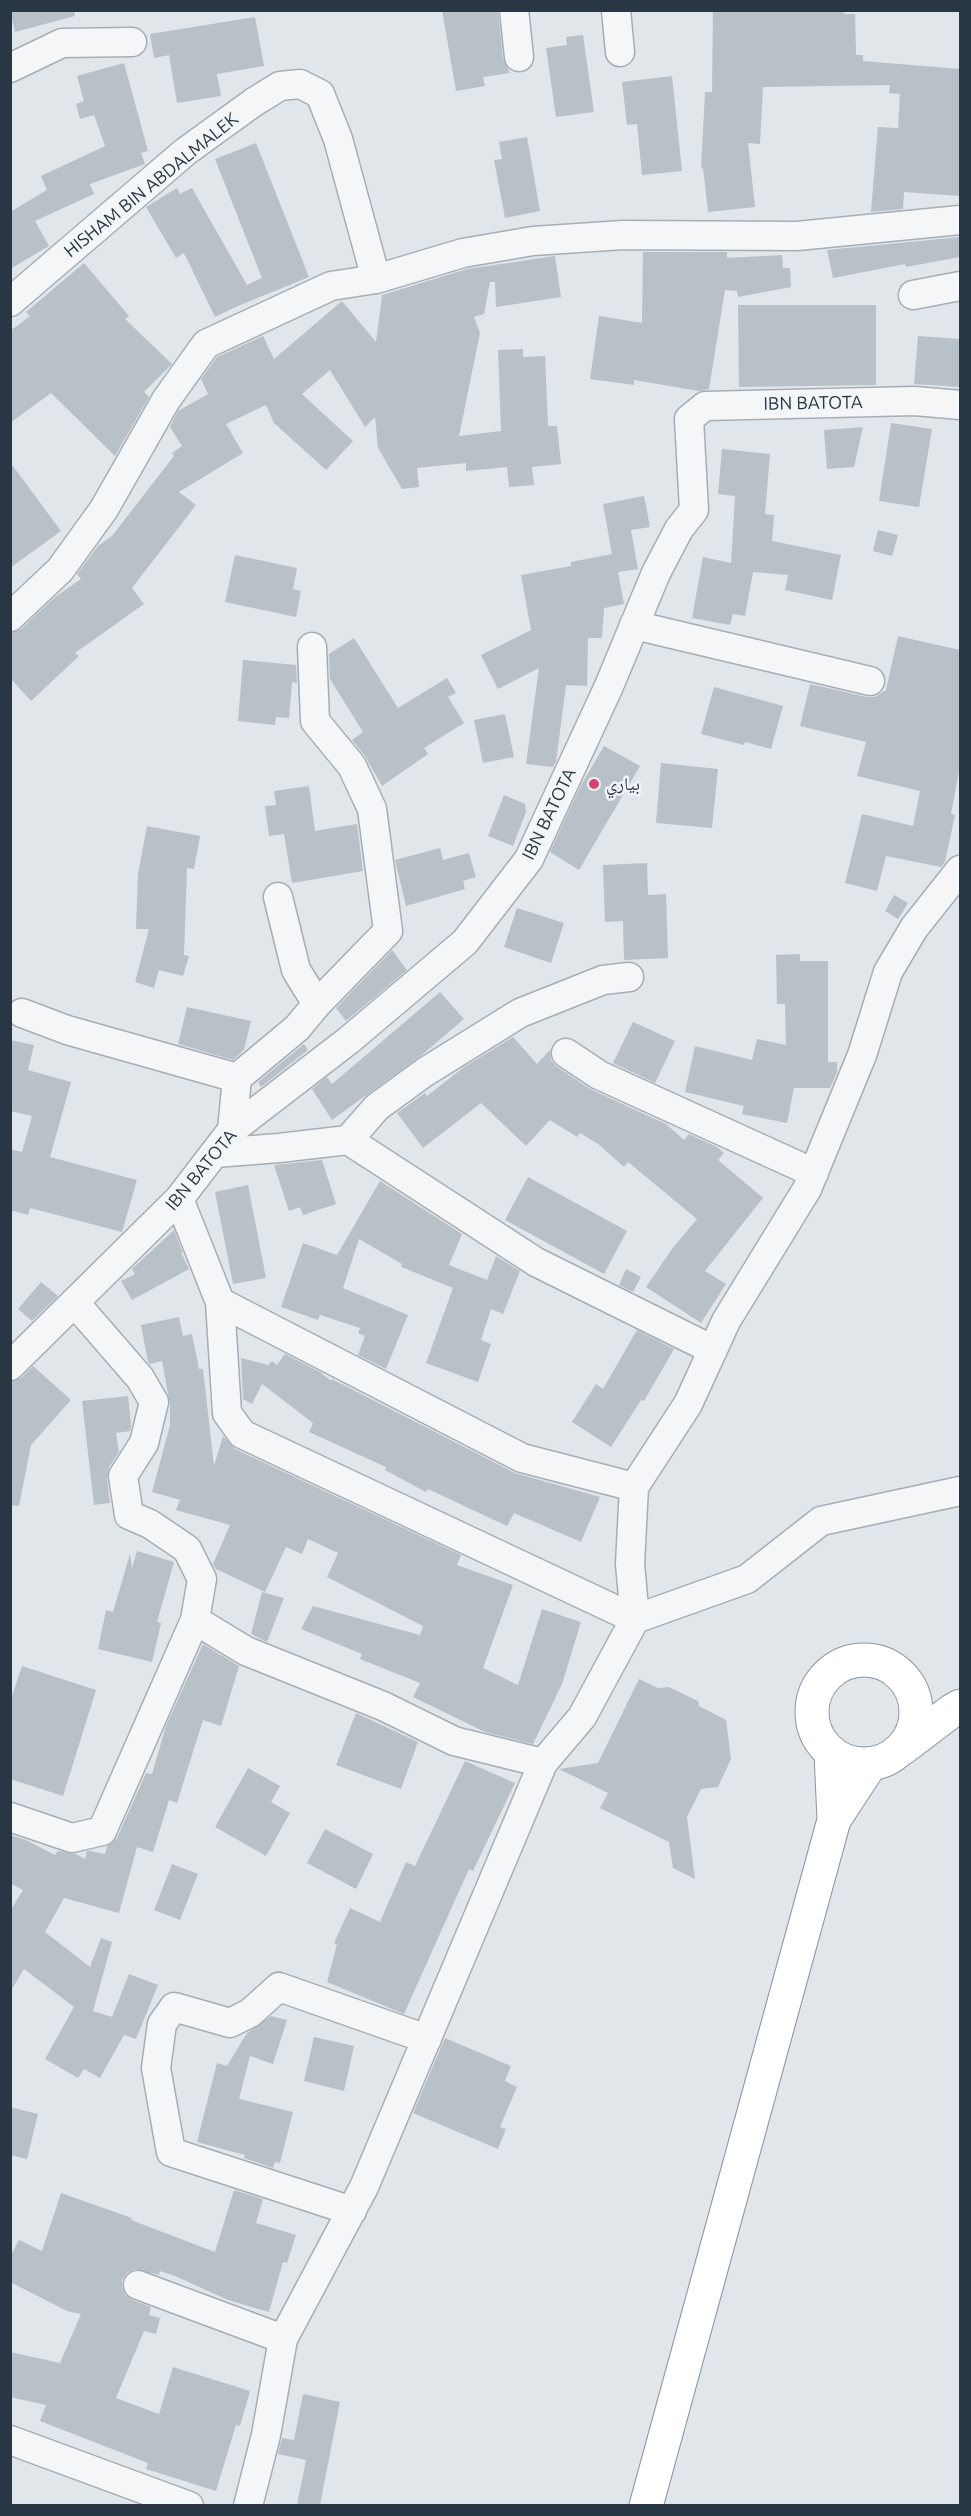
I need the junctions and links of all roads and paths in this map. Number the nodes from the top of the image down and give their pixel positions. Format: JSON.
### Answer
{"nodes":[{"id":1,"x":514,"y":10,"type":"edge"},
{"id":2,"x":616,"y":10,"type":"edge"},
{"id":3,"x":132,"y":42,"type":"dead end"},
{"id":4,"x":620,"y":52,"type":"dead end"},
{"id":5,"x":519,"y":57,"type":"dead end"},
{"id":6,"x":10,"y":68,"type":"edge"},
{"id":7,"x":960,"y":220,"type":"edge"},
{"id":8,"x":376,"y":279,"type":"junction"},
{"id":9,"x":960,"y":286,"type":"edge"},
{"id":10,"x":913,"y":295,"type":"dead end"},
{"id":11,"x":10,"y":302,"type":"edge"},
{"id":12,"x":960,"y":405,"type":"edge"},
{"id":13,"x":10,"y":617,"type":"edge"},
{"id":14,"x":634,"y":625,"type":"junction"},
{"id":15,"x":312,"y":647,"type":"dead end"},
{"id":16,"x":870,"y":681,"type":"dead end"},
{"id":17,"x":960,"y":870,"type":"edge"},
{"id":18,"x":278,"y":897,"type":"dead end"},
{"id":19,"x":629,"y":977,"type":"dead end"},
{"id":20,"x":317,"y":1004,"type":"junction"},
{"id":21,"x":22,"y":1013,"type":"dead end"},
{"id":22,"x":566,"y":1053,"type":"dead end"},
{"id":23,"x":237,"y":1078,"type":"junction"},
{"id":24,"x":232,"y":1131,"type":"junction"},
{"id":25,"x":348,"y":1140,"type":"junction"},
{"id":26,"x":215,"y":1153,"type":"junction"},
{"id":27,"x":814,"y":1173,"type":"junction"},
{"id":28,"x":179,"y":1199,"type":"junction"},
{"id":29,"x":220,"y":1302,"type":"junction"},
{"id":30,"x":75,"y":1303,"type":"junction"},
{"id":31,"x":713,"y":1350,"type":"junction"},
{"id":32,"x":10,"y":1366,"type":"edge"},
{"id":33,"x":634,"y":1488,"type":"junction"},
{"id":34,"x":960,"y":1491,"type":"edge"},
{"id":35,"x":635,"y":1619,"type":"junction"},
{"id":36,"x":195,"y":1620,"type":"junction"},
{"id":37,"x":960,"y":1688,"type":"edge"},
{"id":38,"x":912,"y":1690,"type":"junction"},
{"id":39,"x":960,"y":1706,"type":"edge"},
{"id":40,"x":900,"y":1751,"type":"junction"},
{"id":41,"x":831,"y":1753,"type":"junction"},
{"id":42,"x":543,"y":1763,"type":"junction"},
{"id":43,"x":870,"y":1765,"type":"junction"},
{"id":44,"x":10,"y":1817,"type":"edge"},
{"id":45,"x":834,"y":1820,"type":"junction"},
{"id":46,"x":427,"y":2039,"type":"junction"},
{"id":47,"x":352,"y":2211,"type":"junction"},
{"id":48,"x":138,"y":2285,"type":"dead end"},
{"id":49,"x":283,"y":2339,"type":"junction"},
{"id":50,"x":10,"y":2440,"type":"edge"},
{"id":51,"x":189,"y":2505,"type":"edge"},
{"id":52,"x":248,"y":2505,"type":"edge"},
{"id":53,"x":646,"y":2505,"type":"edge"}],
"edges":[{"from":1,"to":5,"type":"street"},
{"from":2,"to":4,"type":"street"},
{"from":3,"to":6,"type":"street"},
{"from":7,"to":8,"type":"street"},
{"from":8,"to":11,"type":"street","name":"HISHAM BIN ABDALMALEK"},
{"from":8,"to":13,"type":"street"},
{"from":9,"to":10,"type":"street"},
{"from":12,"to":14,"type":"street","name":"IBN BATOTA"},
{"from":14,"to":16,"type":"street"},
{"from":14,"to":24,"type":"street","name":"IBN BATOTA"},
{"from":15,"to":20,"type":"street"},
{"from":17,"to":27,"type":"street"},
{"from":18,"to":20,"type":"street"},
{"from":19,"to":25,"type":"street"},
{"from":20,"to":23,"type":"street"},
{"from":21,"to":23,"type":"street"},
{"from":22,"to":27,"type":"street"},
{"from":23,"to":24,"type":"street"},
{"from":24,"to":26,"type":"street","name":"IBN BATOTA"},
{"from":25,"to":26,"type":"street"},
{"from":25,"to":31,"type":"street"},
{"from":26,"to":28,"type":"street","name":"IBN BATOTA"},
{"from":27,"to":31,"type":"street"},
{"from":28,"to":29,"type":"street"},
{"from":28,"to":30,"type":"street","name":"IBN BATOTA"},
{"from":29,"to":33,"type":"street"},
{"from":29,"to":35,"type":"street"},
{"from":30,"to":32,"type":"street","name":"IBN BATOTA"},
{"from":30,"to":36,"type":"street"},
{"from":31,"to":33,"type":"street"},
{"from":33,"to":35,"type":"street"},
{"from":34,"to":35,"type":"street"},
{"from":35,"to":42,"type":"street"},
{"from":36,"to":42,"type":"street"},
{"from":36,"to":44,"type":"street"},
{"from":37,"to":38,"type":"highway"},
{"from":38,"to":40,"type":"highway"},
{"from":38,"to":41,"type":"highway"},
{"from":39,"to":40,"type":"highway"},
{"from":40,"to":43,"type":"highway"},
{"from":41,"to":43,"type":"highway"},
{"from":41,"to":45,"type":"highway"},
{"from":42,"to":46,"type":"street"},
{"from":43,"to":45,"type":"highway"},
{"from":45,"to":53,"type":"highway"},
{"from":46,"to":47,"type":"street"},
{"from":46,"to":47,"type":"street"},
{"from":47,"to":49,"type":"street"},
{"from":48,"to":49,"type":"street"},
{"from":49,"to":52,"type":"street"},
{"from":50,"to":51,"type":"street"}]}
